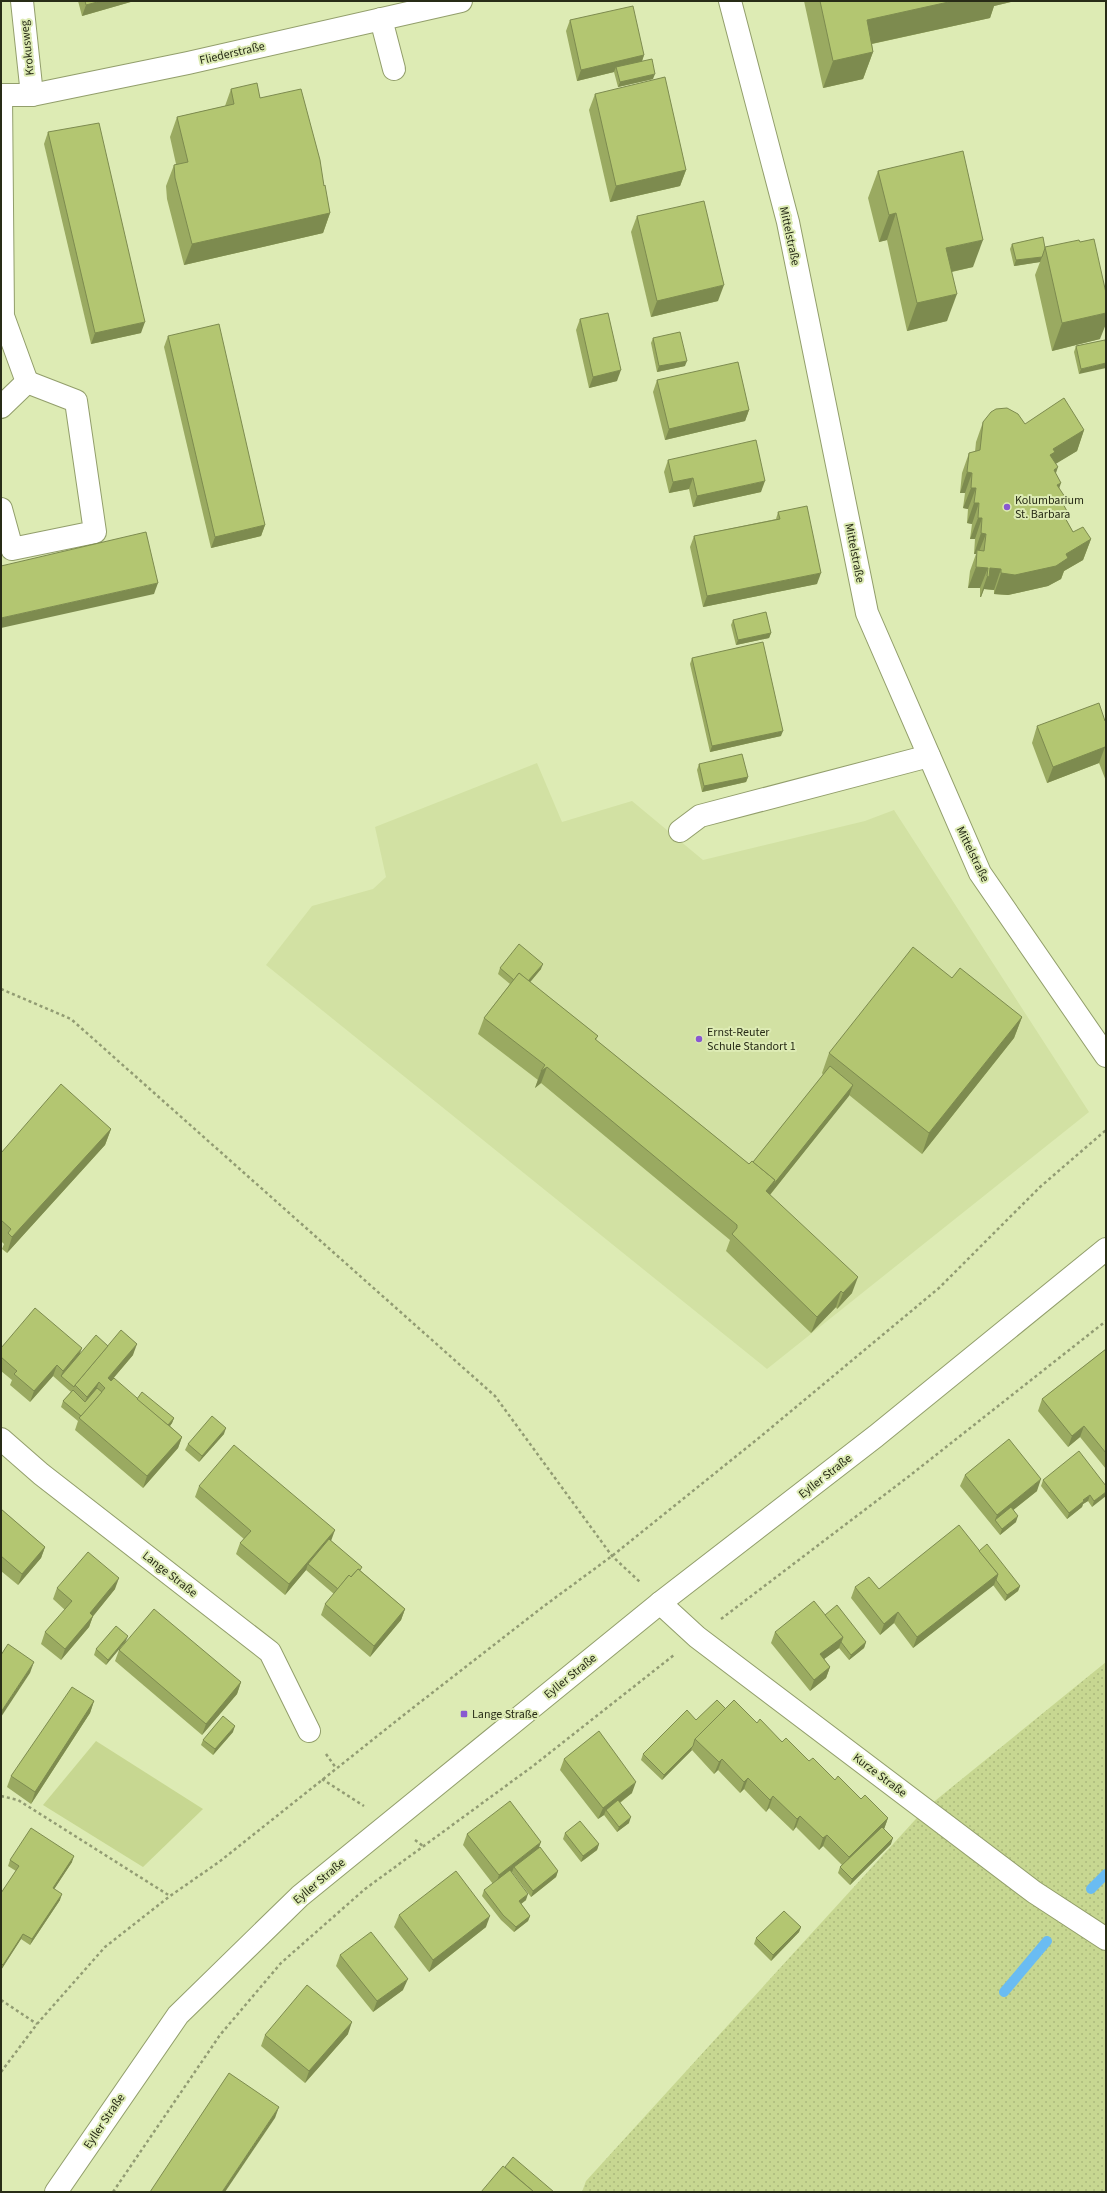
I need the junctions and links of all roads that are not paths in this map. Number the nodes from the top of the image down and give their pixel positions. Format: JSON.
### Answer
{"nodes":[{"id":1,"x":22,"y":1,"type":"edge"},
{"id":2,"x":461,"y":1,"type":"edge"},
{"id":3,"x":730,"y":1,"type":"edge"},
{"id":4,"x":381,"y":19,"type":"junction"},
{"id":5,"x":394,"y":69,"type":"dead end"},
{"id":6,"x":1,"y":95,"type":"edge"},
{"id":7,"x":32,"y":95,"type":"junction"},
{"id":8,"x":27,"y":382,"type":"junction"},
{"id":9,"x":1,"y":406,"type":"edge"},
{"id":10,"x":1,"y":509,"type":"edge"},
{"id":11,"x":928,"y":756,"type":"junction"},
{"id":12,"x":680,"y":831,"type":"dead end"},
{"id":13,"x":1106,"y":1056,"type":"edge"},
{"id":14,"x":1106,"y":1249,"type":"edge"},
{"id":15,"x":1,"y":1439,"type":"edge"},
{"id":16,"x":660,"y":1603,"type":"junction"},
{"id":17,"x":309,"y":1731,"type":"dead end"},
{"id":18,"x":1106,"y":1939,"type":"edge"},
{"id":19,"x":56,"y":2192,"type":"edge"}],
"edges":[{"from":1,"to":7,"type":"street","name":"Krokusweg"},
{"from":2,"to":4,"type":"street","name":"Fliederstraße"},
{"from":3,"to":11,"type":"street","name":"Mittelstraße"},
{"from":4,"to":5,"type":"street"},
{"from":4,"to":7,"type":"street","name":"Fliederstraße"},
{"from":6,"to":7,"type":"street","name":"Fliederstraße"},
{"from":6,"to":8,"type":"street","name":"Fliederstraße"},
{"from":8,"to":9,"type":"street"},
{"from":8,"to":10,"type":"street"},
{"from":11,"to":12,"type":"street"},
{"from":11,"to":13,"type":"street","name":"Mittelstraße"},
{"from":14,"to":16,"type":"street","name":"Eyller Straße"},
{"from":15,"to":17,"type":"street","name":"Lange Straße"},
{"from":16,"to":18,"type":"street","name":"Kurze Straße"},
{"from":16,"to":19,"type":"street","name":"Eyller Straße"}]}
